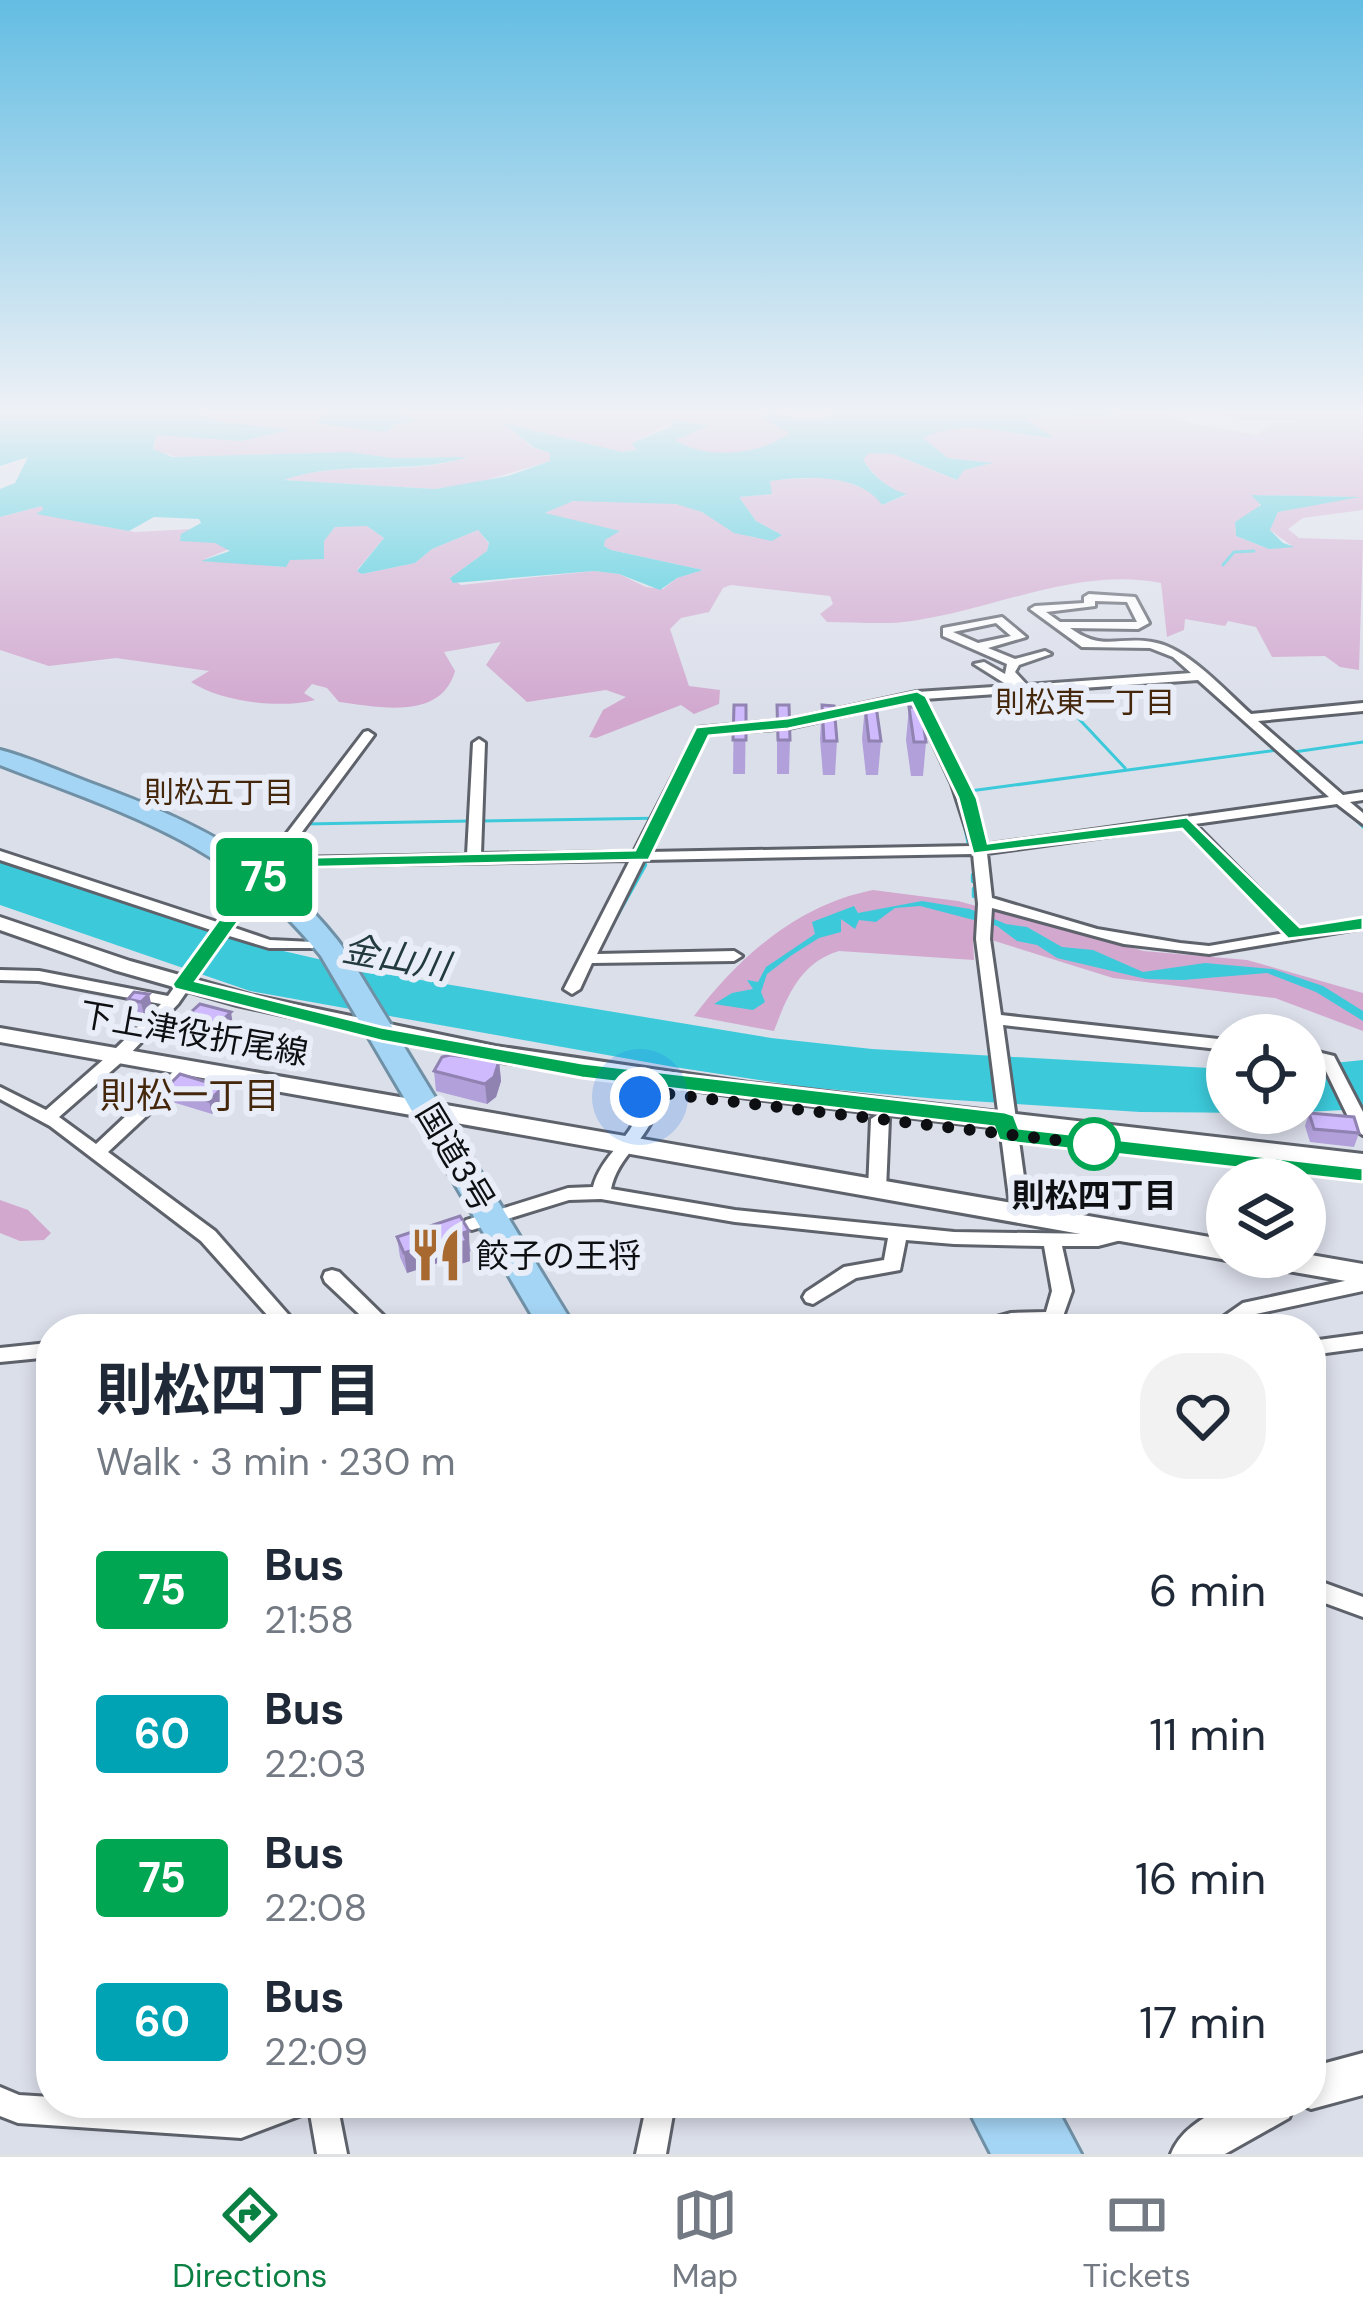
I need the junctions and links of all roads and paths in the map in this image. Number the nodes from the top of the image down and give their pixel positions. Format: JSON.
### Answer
{"nodes":[{"id":1,"x":1059,"y":625,"type":"junction"},
{"id":2,"x":976,"y":646,"type":"junction"},
{"id":3,"x":1045,"y":654,"type":"dead end"},
{"id":4,"x":1014,"y":662,"type":"junction"},
{"id":5,"x":980,"y":664,"type":"dead end"},
{"id":6,"x":1201,"y":676,"type":"junction"},
{"id":7,"x":1019,"y":688,"type":"junction"},
{"id":8,"x":917,"y":696,"type":"junction"},
{"id":9,"x":1363,"y":707,"type":"edge"},
{"id":10,"x":1249,"y":718,"type":"junction"},
{"id":11,"x":368,"y":735,"type":"dead end"},
{"id":12,"x":479,"y":743,"type":"dead end"},
{"id":13,"x":0,"y":757,"type":"edge"},
{"id":14,"x":0,"y":768,"type":"edge"},
{"id":15,"x":1363,"y":796,"type":"edge"},
{"id":16,"x":1334,"y":801,"type":"junction"},
{"id":17,"x":1363,"y":820,"type":"edge"},
{"id":18,"x":1187,"y":823,"type":"junction"},
{"id":19,"x":980,"y":850,"type":"junction"},
{"id":20,"x":0,"y":855,"type":"edge"},
{"id":21,"x":650,"y":856,"type":"junction"},
{"id":22,"x":474,"y":859,"type":"junction"},
{"id":23,"x":267,"y":874,"type":"junction"},
{"id":24,"x":986,"y":902,"type":"junction"},
{"id":25,"x":0,"y":923,"type":"edge"},
{"id":26,"x":1363,"y":923,"type":"edge"},
{"id":27,"x":221,"y":928,"type":"junction"},
{"id":28,"x":1295,"y":934,"type":"junction"},
{"id":29,"x":0,"y":936,"type":"edge"},
{"id":30,"x":317,"y":949,"type":"junction"},
{"id":31,"x":734,"y":956,"type":"dead end"},
{"id":32,"x":590,"y":959,"type":"junction"},
{"id":33,"x":0,"y":975,"type":"edge"},
{"id":34,"x":180,"y":988,"type":"junction"},
{"id":35,"x":572,"y":989,"type":"dead end"},
{"id":36,"x":994,"y":1019,"type":"junction"},
{"id":37,"x":367,"y":1030,"type":"junction"},
{"id":38,"x":0,"y":1035,"type":"edge"},
{"id":39,"x":1206,"y":1043,"type":"edge"},
{"id":40,"x":118,"y":1056,"type":"junction"},
{"id":41,"x":1326,"y":1061,"type":"edge"},
{"id":42,"x":188,"y":1068,"type":"junction"},
{"id":43,"x":635,"y":1090,"type":"junction"},
{"id":44,"x":0,"y":1092,"type":"edge"},
{"id":45,"x":415,"y":1108,"type":"junction"},
{"id":46,"x":47,"y":1118,"type":"junction"},
{"id":47,"x":880,"y":1119,"type":"junction"},
{"id":48,"x":1006,"y":1120,"type":"junction"},
{"id":49,"x":1361,"y":1123,"type":"edge"},
{"id":50,"x":625,"y":1147,"type":"junction"},
{"id":51,"x":98,"y":1152,"type":"junction"},
{"id":52,"x":1363,"y":1162,"type":"edge"},
{"id":53,"x":1363,"y":1176,"type":"edge"},
{"id":54,"x":877,"y":1190,"type":"junction"},
{"id":55,"x":601,"y":1192,"type":"junction"},
{"id":56,"x":1020,"y":1213,"type":"junction"},
{"id":57,"x":482,"y":1220,"type":"junction"},
{"id":58,"x":898,"y":1232,"type":"junction"},
{"id":59,"x":1124,"y":1233,"type":"junction"},
{"id":60,"x":1052,"y":1240,"type":"junction"},
{"id":61,"x":1206,"y":1247,"type":"edge"},
{"id":62,"x":1326,"y":1268,"type":"edge"},
{"id":63,"x":1363,"y":1274,"type":"edge"},
{"id":64,"x":332,"y":1276,"type":"dead end"},
{"id":65,"x":1363,"y":1284,"type":"edge"},
{"id":66,"x":813,"y":1298,"type":"dead end"},
{"id":67,"x":273,"y":1314,"type":"edge"},
{"id":68,"x":371,"y":1314,"type":"edge"},
{"id":69,"x":527,"y":1314,"type":"edge"},
{"id":70,"x":548,"y":1314,"type":"edge"},
{"id":71,"x":1055,"y":1314,"type":"edge"},
{"id":72,"x":1241,"y":1314,"type":"edge"},
{"id":73,"x":1363,"y":1342,"type":"edge"},
{"id":74,"x":1326,"y":1346,"type":"edge"},
{"id":75,"x":36,"y":1351,"type":"edge"},
{"id":76,"x":0,"y":1355,"type":"edge"},
{"id":77,"x":1326,"y":1593,"type":"edge"},
{"id":78,"x":1363,"y":1607,"type":"edge"},
{"id":79,"x":1363,"y":2074,"type":"edge"},
{"id":80,"x":1326,"y":2084,"type":"edge"},
{"id":81,"x":0,"y":2101,"type":"edge"},
{"id":82,"x":36,"y":2110,"type":"edge"},
{"id":83,"x":152,"y":2118,"type":"edge"},
{"id":84,"x":257,"y":2118,"type":"edge"},
{"id":85,"x":326,"y":2118,"type":"edge"},
{"id":86,"x":658,"y":2118,"type":"edge"},
{"id":87,"x":1000,"y":2118,"type":"edge"},
{"id":88,"x":1034,"y":2118,"type":"edge"},
{"id":89,"x":1246,"y":2118,"type":"edge"},
{"id":90,"x":332,"y":2154,"type":"edge"},
{"id":91,"x":651,"y":2154,"type":"edge"},
{"id":92,"x":1020,"y":2154,"type":"edge"},
{"id":93,"x":1054,"y":2154,"type":"edge"},
{"id":94,"x":1192,"y":2154,"type":"edge"}],
"edges":[{"from":1,"to":1,"type":"street"},
{"from":1,"to":6,"type":"street"},
{"from":2,"to":2,"type":"street"},
{"from":2,"to":4,"type":"street"},
{"from":3,"to":4,"type":"street"},
{"from":4,"to":7,"type":"street"},
{"from":5,"to":7,"type":"street"},
{"from":6,"to":7,"type":"street"},
{"from":6,"to":10,"type":"street"},
{"from":7,"to":8,"type":"street"},
{"from":8,"to":19,"type":"street"},
{"from":8,"to":21,"type":"street"},
{"from":9,"to":10,"type":"street"},
{"from":10,"to":16,"type":"street"},
{"from":11,"to":23,"type":"street"},
{"from":12,"to":22,"type":"street"},
{"from":13,"to":23,"type":"highway","name":"国道3号"},
{"from":14,"to":23,"type":"highway","name":"国道3号"},
{"from":15,"to":16,"type":"street"},
{"from":16,"to":17,"type":"street"},
{"from":16,"to":18,"type":"street"},
{"from":18,"to":19,"type":"street"},
{"from":18,"to":28,"type":"street"},
{"from":19,"to":21,"type":"street"},
{"from":19,"to":24,"type":"street"},
{"from":20,"to":27,"type":"street"},
{"from":21,"to":22,"type":"street"},
{"from":21,"to":32,"type":"street"},
{"from":22,"to":23,"type":"street"},
{"from":23,"to":27,"type":"street"},
{"from":23,"to":30,"type":"highway","name":"国道3号"},
{"from":24,"to":28,"type":"street"},
{"from":24,"to":36,"type":"street"},
{"from":25,"to":34,"type":"street"},
{"from":26,"to":28,"type":"street"},
{"from":27,"to":30,"type":"street"},
{"from":27,"to":34,"type":"street"},
{"from":29,"to":34,"type":"street"},
{"from":30,"to":37,"type":"highway","name":"国道3号"},
{"from":31,"to":32,"type":"street"},
{"from":32,"to":35,"type":"street"},
{"from":33,"to":34,"type":"street"},
{"from":34,"to":37,"type":"street"},
{"from":34,"to":40,"type":"street"},
{"from":36,"to":39,"type":"street"},
{"from":36,"to":48,"type":"street"},
{"from":37,"to":43,"type":"street"},
{"from":37,"to":45,"type":"highway","name":"国道3号"},
{"from":37,"to":48,"type":"street"},
{"from":38,"to":40,"type":"street","name":"下上津役折尾線"},
{"from":40,"to":42,"type":"street","name":"下上津役折尾線"},
{"from":40,"to":46,"type":"street"},
{"from":41,"to":49,"type":"street"},
{"from":42,"to":45,"type":"street","name":"下上津役折尾線"},
{"from":42,"to":51,"type":"street"},
{"from":43,"to":47,"type":"street"},
{"from":43,"to":50,"type":"street"},
{"from":44,"to":46,"type":"street"},
{"from":45,"to":50,"type":"street","name":"下上津役折尾線"},
{"from":45,"to":57,"type":"highway","name":"国道3号"},
{"from":46,"to":51,"type":"street"},
{"from":47,"to":48,"type":"street"},
{"from":47,"to":54,"type":"street"},
{"from":48,"to":52,"type":"street"},
{"from":48,"to":53,"type":"street"},
{"from":48,"to":56,"type":"street"},
{"from":50,"to":54,"type":"street","name":"下上津役折尾線"},
{"from":50,"to":55,"type":"street"},
{"from":51,"to":67,"type":"street"},
{"from":54,"to":56,"type":"street","name":"下上津役折尾線"},
{"from":55,"to":57,"type":"street"},
{"from":55,"to":58,"type":"street"},
{"from":56,"to":59,"type":"street","name":"下上津役折尾線"},
{"from":57,"to":69,"type":"highway","name":"国道3号"},
{"from":57,"to":70,"type":"highway","name":"国道3号"},
{"from":58,"to":60,"type":"street"},
{"from":58,"to":66,"type":"street"},
{"from":59,"to":60,"type":"street"},
{"from":59,"to":61,"type":"street","name":"下上津役折尾線"},
{"from":60,"to":71,"type":"street"},
{"from":62,"to":63,"type":"street"},
{"from":64,"to":68,"type":"street"},
{"from":65,"to":72,"type":"street"},
{"from":73,"to":74,"type":"street"},
{"from":75,"to":76,"type":"street"},
{"from":77,"to":78,"type":"street"},
{"from":79,"to":80,"type":"street"},
{"from":81,"to":82,"type":"street"},
{"from":83,"to":84,"type":"street"},
{"from":85,"to":90,"type":"street"},
{"from":86,"to":91,"type":"street"},
{"from":87,"to":92,"type":"highway"},
{"from":88,"to":93,"type":"highway"},
{"from":89,"to":94,"type":"street"}]}
